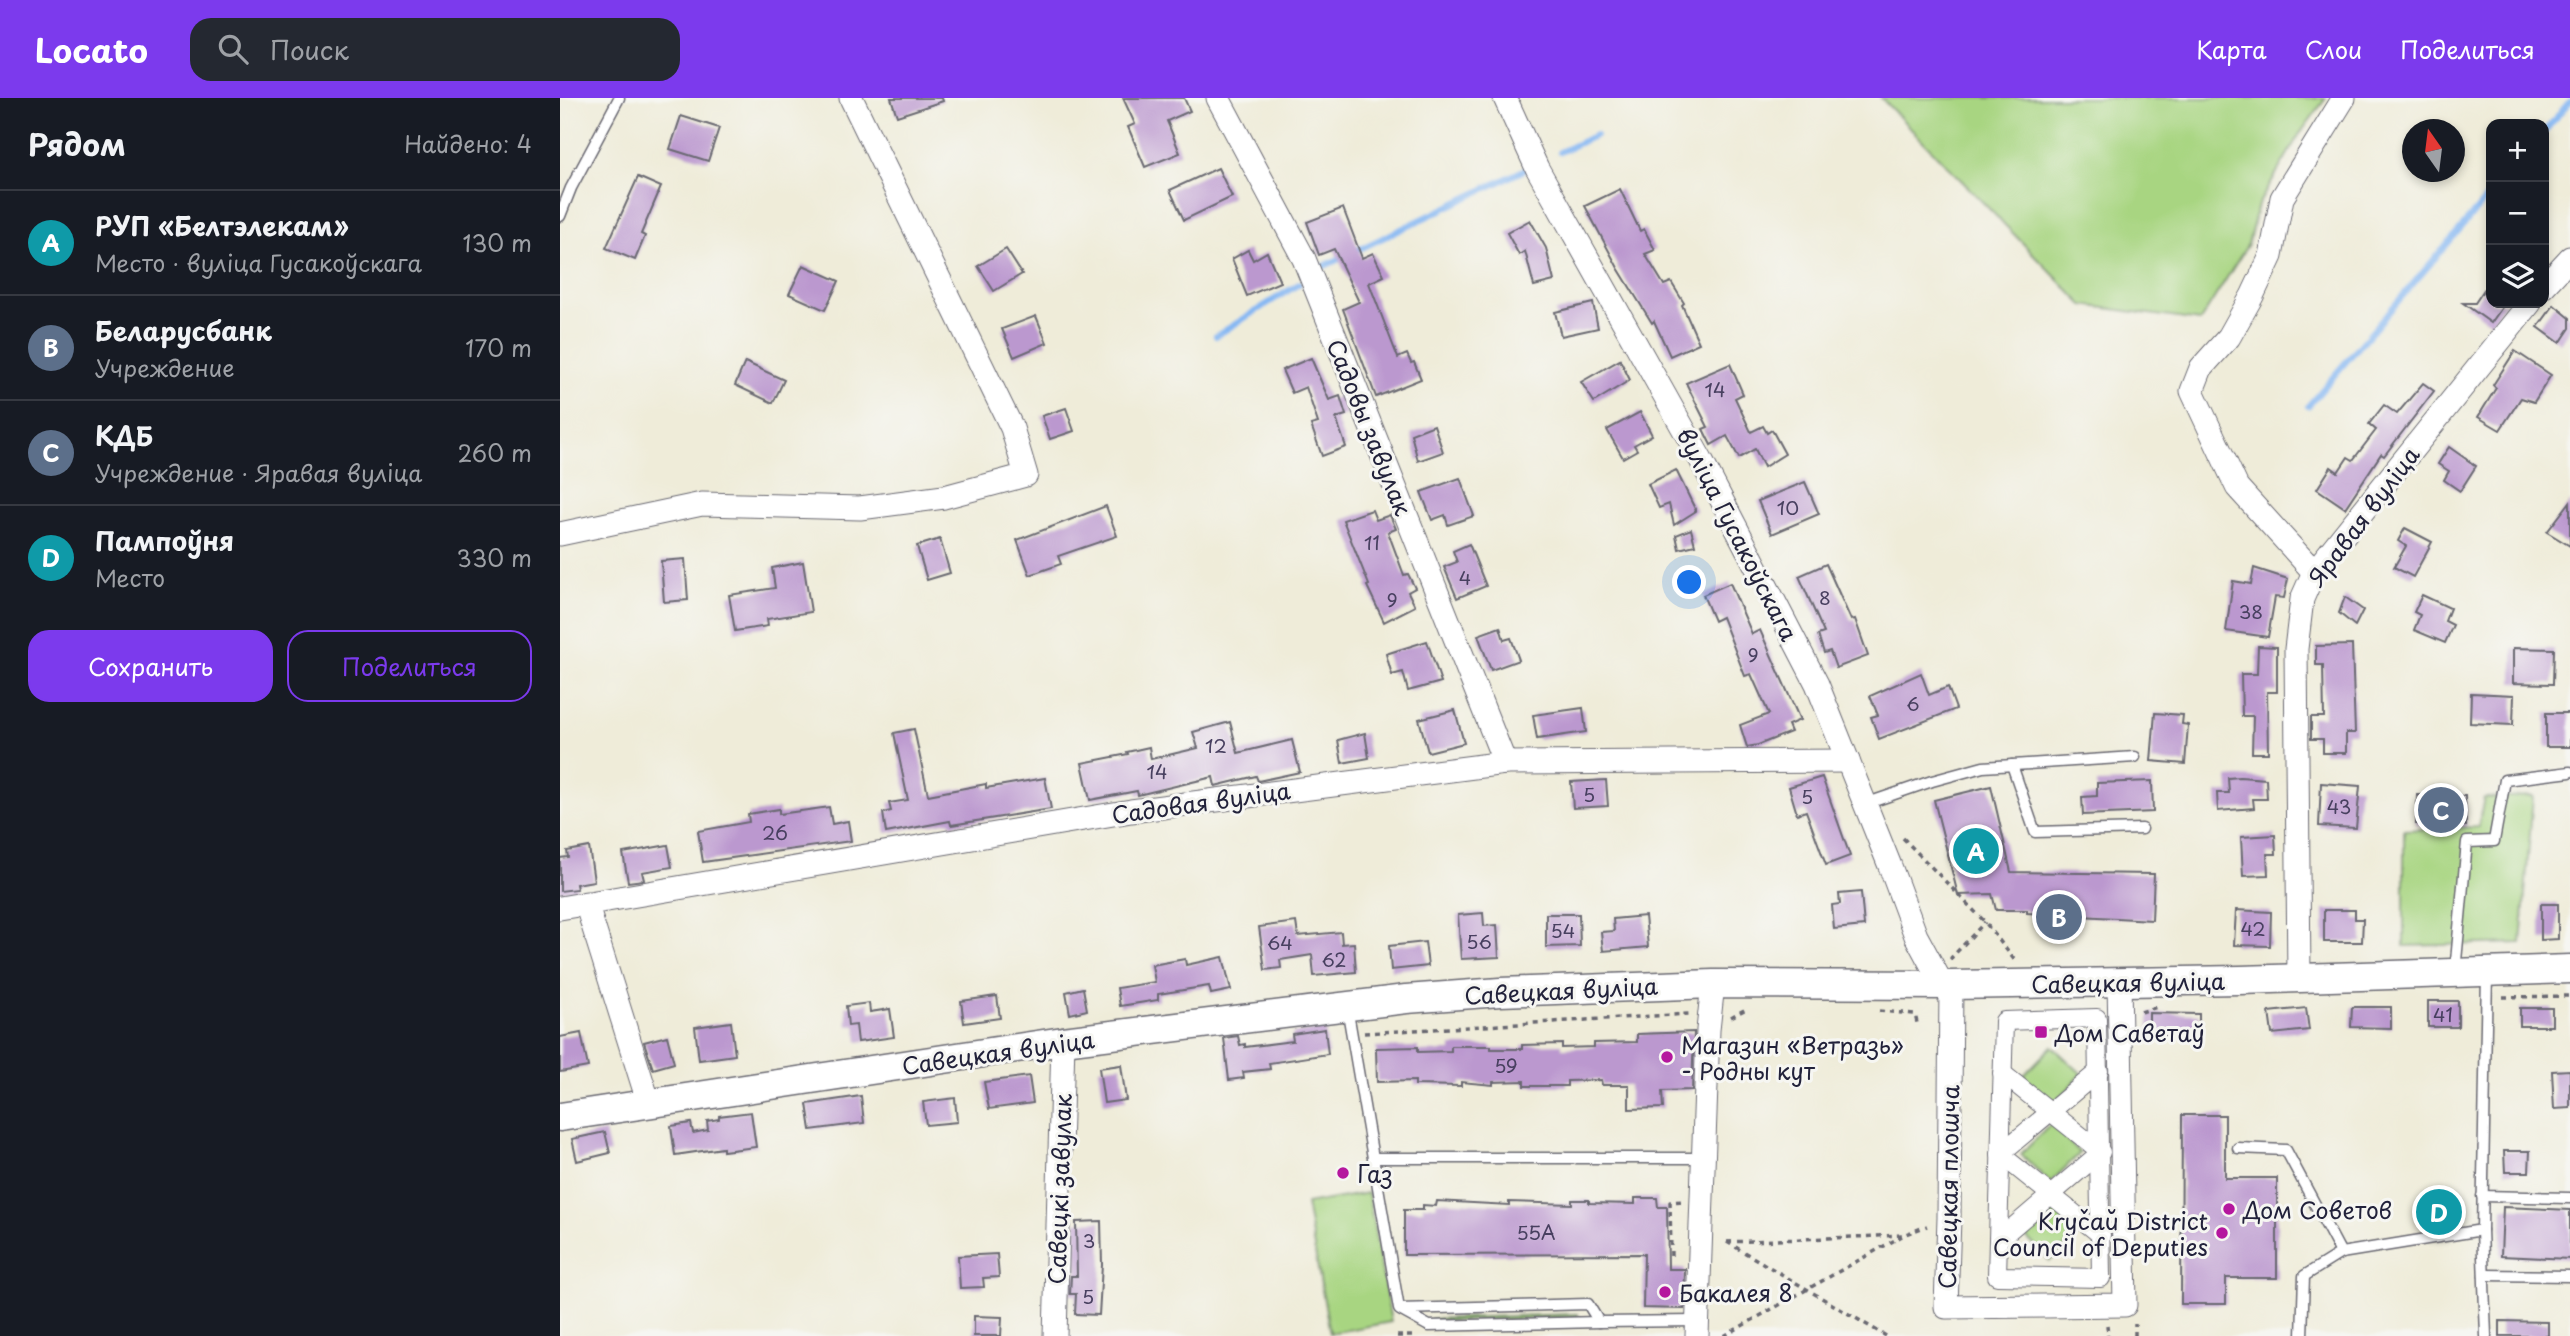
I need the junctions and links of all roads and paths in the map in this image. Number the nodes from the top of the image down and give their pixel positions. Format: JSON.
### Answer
{"nodes":[{"id":1,"x":620,"y":98,"type":"edge"},
{"id":2,"x":852,"y":98,"type":"edge"},
{"id":3,"x":1218,"y":98,"type":"edge"},
{"id":4,"x":1505,"y":98,"type":"edge"},
{"id":5,"x":2344,"y":98,"type":"edge"},
{"id":6,"x":560,"y":216,"type":"edge"},
{"id":7,"x":2570,"y":258,"type":"edge"},
{"id":8,"x":2549,"y":281,"type":"edge"},
{"id":9,"x":2526,"y":308,"type":"edge"},
{"id":10,"x":560,"y":534,"type":"edge"},
{"id":11,"x":2314,"y":572,"type":"junction"},
{"id":12,"x":2135,"y":757,"type":"dead end"},
{"id":13,"x":1848,"y":761,"type":"junction"},
{"id":14,"x":1505,"y":763,"type":"junction"},
{"id":15,"x":2012,"y":765,"type":"junction"},
{"id":16,"x":2570,"y":772,"type":"edge"},
{"id":17,"x":1865,"y":804,"type":"junction"},
{"id":18,"x":2142,"y":829,"type":"dead end"},
{"id":19,"x":1896,"y":832,"type":"dead end"},
{"id":20,"x":586,"y":903,"type":"junction"},
{"id":21,"x":560,"y":908,"type":"edge"},
{"id":22,"x":2570,"y":969,"type":"edge"},
{"id":23,"x":2023,"y":971,"type":"dead end"},
{"id":24,"x":2455,"y":972,"type":"junction"},
{"id":25,"x":2299,"y":977,"type":"junction"},
{"id":26,"x":2119,"y":981,"type":"junction"},
{"id":27,"x":1713,"y":984,"type":"junction"},
{"id":28,"x":2486,"y":984,"type":"junction"},
{"id":29,"x":1946,"y":985,"type":"junction"},
{"id":30,"x":2570,"y":996,"type":"edge"},
{"id":31,"x":2166,"y":1003,"type":"dead end"},
{"id":32,"x":1347,"y":1005,"type":"junction"},
{"id":33,"x":1747,"y":1008,"type":"dead end"},
{"id":34,"x":1868,"y":1010,"type":"dead end"},
{"id":35,"x":2140,"y":1013,"type":"dead end"},
{"id":36,"x":1917,"y":1023,"type":"dead end"},
{"id":37,"x":1709,"y":1030,"type":"junction"},
{"id":38,"x":1352,"y":1034,"type":"junction"},
{"id":39,"x":1063,"y":1041,"type":"junction"},
{"id":40,"x":2099,"y":1070,"type":"junction"},
{"id":41,"x":2002,"y":1073,"type":"junction"},
{"id":42,"x":649,"y":1104,"type":"junction"},
{"id":43,"x":2050,"y":1112,"type":"junction"},
{"id":44,"x":560,"y":1117,"type":"edge"},
{"id":45,"x":2238,"y":1148,"type":"dead end"},
{"id":46,"x":2101,"y":1152,"type":"junction"},
{"id":47,"x":2000,"y":1154,"type":"junction"},
{"id":48,"x":1375,"y":1158,"type":"junction"},
{"id":49,"x":1703,"y":1158,"type":"junction"},
{"id":50,"x":2051,"y":1195,"type":"junction"},
{"id":51,"x":2482,"y":1196,"type":"junction"},
{"id":52,"x":2570,"y":1198,"type":"edge"},
{"id":53,"x":1702,"y":1200,"type":"junction"},
{"id":54,"x":1949,"y":1218,"type":"junction"},
{"id":55,"x":2482,"y":1230,"type":"junction"},
{"id":56,"x":1903,"y":1235,"type":"junction"},
{"id":57,"x":2101,"y":1235,"type":"junction"},
{"id":58,"x":1998,"y":1240,"type":"junction"},
{"id":59,"x":2341,"y":1253,"type":"junction"},
{"id":60,"x":1671,"y":1256,"type":"dead end"},
{"id":61,"x":2484,"y":1275,"type":"junction"},
{"id":62,"x":2570,"y":1276,"type":"edge"},
{"id":63,"x":1807,"y":1290,"type":"junction"},
{"id":64,"x":1399,"y":1309,"type":"junction"},
{"id":65,"x":1600,"y":1322,"type":"junction"},
{"id":66,"x":2135,"y":1322,"type":"dead end"},
{"id":67,"x":1697,"y":1328,"type":"edge"},
{"id":68,"x":1055,"y":1336,"type":"edge"},
{"id":69,"x":1724,"y":1336,"type":"edge"},
{"id":70,"x":1886,"y":1336,"type":"edge"},
{"id":71,"x":2135,"y":1336,"type":"edge"},
{"id":72,"x":2302,"y":1336,"type":"edge"},
{"id":73,"x":2486,"y":1336,"type":"edge"}],
"edges":[{"from":1,"to":6,"type":"lane"},
{"from":2,"to":10,"type":"street"},
{"from":3,"to":14,"type":"street","name":"Садовы завулак"},
{"from":4,"to":13,"type":"street","name":"вуліца Гусакоўскага"},
{"from":5,"to":11,"type":"street"},
{"from":7,"to":8,"type":"street"},
{"from":9,"to":11,"type":"street","name":"Яравая вуліца"},
{"from":11,"to":25,"type":"street","name":"Яравая вуліца"},
{"from":12,"to":15,"type":"lane"},
{"from":13,"to":14,"type":"street","name":"Садовая вуліца"},
{"from":13,"to":17,"type":"street","name":"вуліца Гусакоўскага"},
{"from":14,"to":20,"type":"street","name":"Садовая вуліца"},
{"from":15,"to":17,"type":"lane"},
{"from":15,"to":18,"type":"lane"},
{"from":16,"to":24,"type":"lane"},
{"from":17,"to":29,"type":"street","name":"вуліца Гусакоўскага"},
{"from":19,"to":23,"type":"path"},
{"from":20,"to":21,"type":"street","name":"Садовая вуліца"},
{"from":20,"to":42,"type":"street"},
{"from":22,"to":28,"type":"street","name":"Савецкая вуліца"},
{"from":24,"to":25,"type":"street","name":"Савецкая вуліца"},
{"from":24,"to":28,"type":"street","name":"Савецкая вуліца"},
{"from":25,"to":26,"type":"street","name":"Савецкая вуліца"},
{"from":26,"to":29,"type":"street","name":"Савецкая вуліца"},
{"from":26,"to":54,"type":"street","name":"Савецкая плошча"},
{"from":27,"to":29,"type":"street","name":"Савецкая вуліца"},
{"from":27,"to":32,"type":"street","name":"Савецкая вуліца"},
{"from":27,"to":37,"type":"street"},
{"from":28,"to":30,"type":"path"},
{"from":28,"to":51,"type":"lane"},
{"from":29,"to":54,"type":"street","name":"Савецкая плошча"},
{"from":31,"to":35,"type":"path"},
{"from":32,"to":38,"type":"lane"},
{"from":32,"to":39,"type":"street","name":"Савецкая вуліца"},
{"from":33,"to":37,"type":"path"},
{"from":34,"to":36,"type":"path"},
{"from":37,"to":38,"type":"path"},
{"from":37,"to":49,"type":"street"},
{"from":38,"to":48,"type":"lane"},
{"from":39,"to":42,"type":"street","name":"Савецкая вуліца"},
{"from":39,"to":68,"type":"street","name":"Савецкі завулак"},
{"from":40,"to":41,"type":"street"},
{"from":40,"to":43,"type":"street"},
{"from":40,"to":46,"type":"street"},
{"from":41,"to":43,"type":"street"},
{"from":41,"to":47,"type":"street"},
{"from":42,"to":44,"type":"street","name":"Савецкая вуліца"},
{"from":43,"to":46,"type":"street"},
{"from":43,"to":47,"type":"street"},
{"from":45,"to":59,"type":"lane"},
{"from":46,"to":50,"type":"street"},
{"from":46,"to":57,"type":"street"},
{"from":47,"to":50,"type":"street"},
{"from":47,"to":58,"type":"street"},
{"from":48,"to":49,"type":"lane"},
{"from":48,"to":64,"type":"lane"},
{"from":49,"to":53,"type":"street"},
{"from":50,"to":57,"type":"street"},
{"from":50,"to":58,"type":"street"},
{"from":51,"to":52,"type":"lane"},
{"from":51,"to":55,"type":"lane"},
{"from":53,"to":60,"type":"path"},
{"from":53,"to":67,"type":"street"},
{"from":54,"to":56,"type":"path"},
{"from":55,"to":59,"type":"lane"},
{"from":55,"to":61,"type":"lane"},
{"from":56,"to":63,"type":"path"},
{"from":56,"to":63,"type":"path"},
{"from":57,"to":58,"type":"street"},
{"from":59,"to":72,"type":"lane"},
{"from":61,"to":62,"type":"lane"},
{"from":61,"to":73,"type":"lane"},
{"from":63,"to":69,"type":"path"},
{"from":63,"to":70,"type":"path"},
{"from":64,"to":65,"type":"lane"},
{"from":64,"to":65,"type":"lane"},
{"from":65,"to":67,"type":"lane"},
{"from":66,"to":71,"type":"path"}]}
